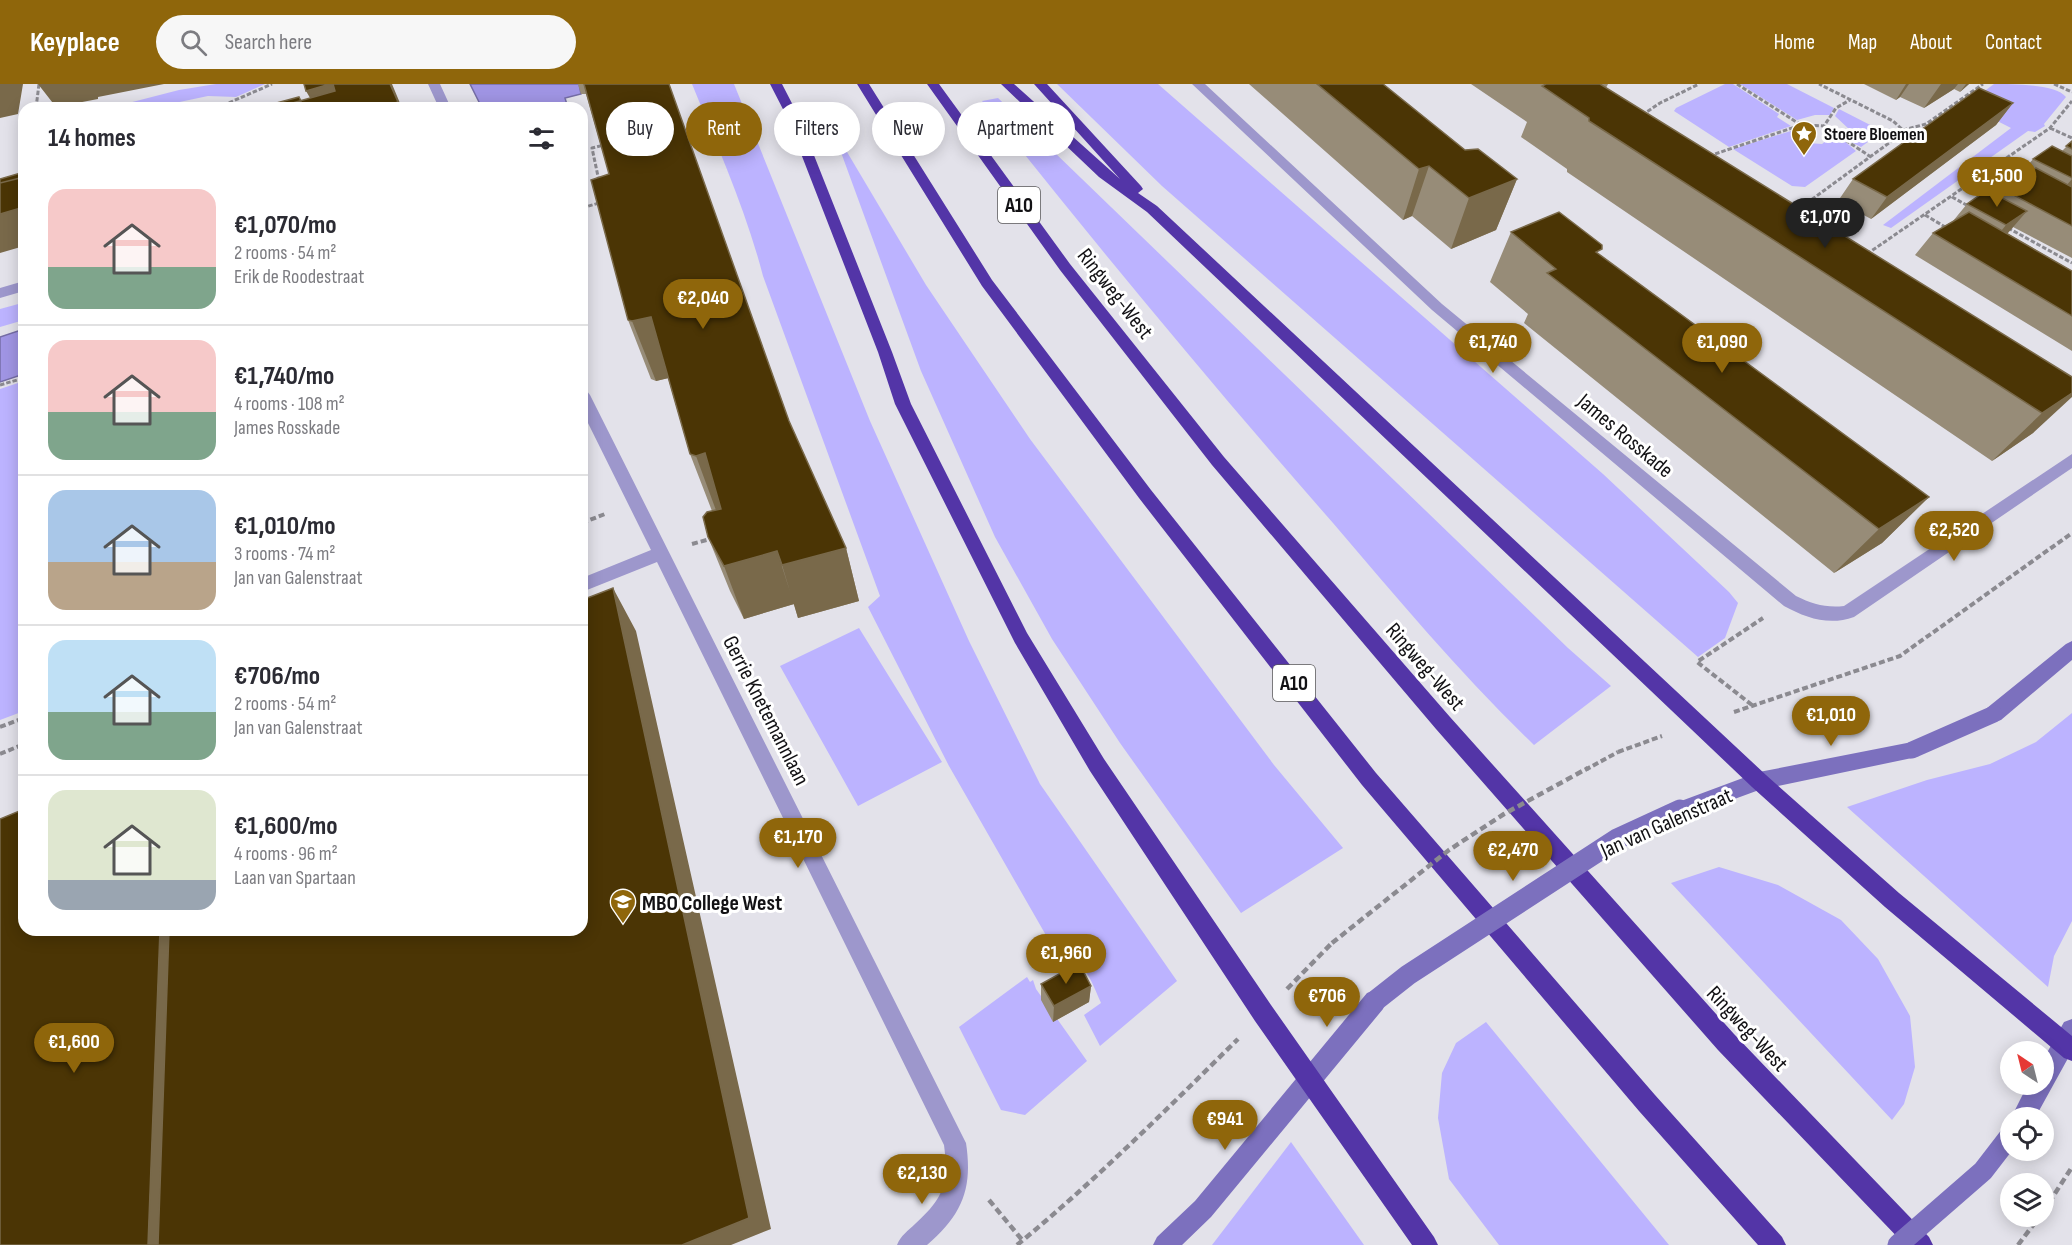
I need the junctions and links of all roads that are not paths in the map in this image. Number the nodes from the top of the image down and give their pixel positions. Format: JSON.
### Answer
{"nodes":[{"id":1,"x":434,"y":84,"type":"edge"},
{"id":2,"x":776,"y":84,"type":"edge"},
{"id":3,"x":789,"y":84,"type":"edge"},
{"id":4,"x":863,"y":84,"type":"edge"},
{"id":5,"x":933,"y":84,"type":"edge"},
{"id":6,"x":1007,"y":84,"type":"edge"},
{"id":7,"x":1040,"y":84,"type":"edge"},
{"id":8,"x":1198,"y":84,"type":"edge"},
{"id":9,"x":442,"y":102,"type":"edge"},
{"id":10,"x":785,"y":102,"type":"edge"},
{"id":11,"x":791,"y":102,"type":"edge"},
{"id":12,"x":808,"y":156,"type":"edge"},
{"id":13,"x":1152,"y":209,"type":"junction"},
{"id":14,"x":18,"y":288,"type":"edge"},
{"id":15,"x":0,"y":293,"type":"edge"},
{"id":16,"x":588,"y":408,"type":"edge"},
{"id":17,"x":2072,"y":460,"type":"edge"},
{"id":18,"x":662,"y":553,"type":"junction"},
{"id":19,"x":588,"y":583,"type":"edge"},
{"id":20,"x":2072,"y":649,"type":"edge"},
{"id":21,"x":1759,"y":781,"type":"junction"},
{"id":22,"x":2070,"y":1042,"type":"edge"},
{"id":23,"x":2054,"y":1065,"type":"edge"},
{"id":24,"x":1311,"y":1081,"type":"junction"},
{"id":25,"x":2000,"y":1149,"type":"edge"},
{"id":26,"x":909,"y":1245,"type":"edge"},
{"id":27,"x":1166,"y":1245,"type":"edge"},
{"id":28,"x":1426,"y":1245,"type":"edge"},
{"id":29,"x":1774,"y":1245,"type":"edge"},
{"id":30,"x":1898,"y":1245,"type":"edge"},
{"id":31,"x":1921,"y":1245,"type":"edge"}],
"edges":[{"from":1,"to":9,"type":"street"},
{"from":2,"to":10,"type":"highway"},
{"from":3,"to":11,"type":"highway"},
{"from":4,"to":29,"type":"highway","number":"A10"},
{"from":5,"to":31,"type":"highway","name":"Ringweg-West","number":"A10"},
{"from":6,"to":13,"type":"highway"},
{"from":7,"to":13,"type":"highway"},
{"from":8,"to":17,"type":"street","name":"James Rosskade"},
{"from":12,"to":24,"type":"highway"},
{"from":13,"to":21,"type":"highway"},
{"from":14,"to":15,"type":"street"},
{"from":16,"to":18,"type":"street","name":"Gerrie Knetemannlaan"},
{"from":18,"to":19,"type":"street"},
{"from":18,"to":26,"type":"street","name":"Gerrie Knetemannlaan"},
{"from":20,"to":21,"type":"main road","name":"Jan van Galenstraat","bridge":true},
{"from":21,"to":22,"type":"highway"},
{"from":21,"to":24,"type":"main road","name":"Jan van Galenstraat","bridge":true},
{"from":22,"to":23,"type":"main road"},
{"from":24,"to":27,"type":"main road","name":"Jan van Galenstraat"},
{"from":24,"to":28,"type":"highway"},
{"from":25,"to":30,"type":"main road","bridge":true}]}
